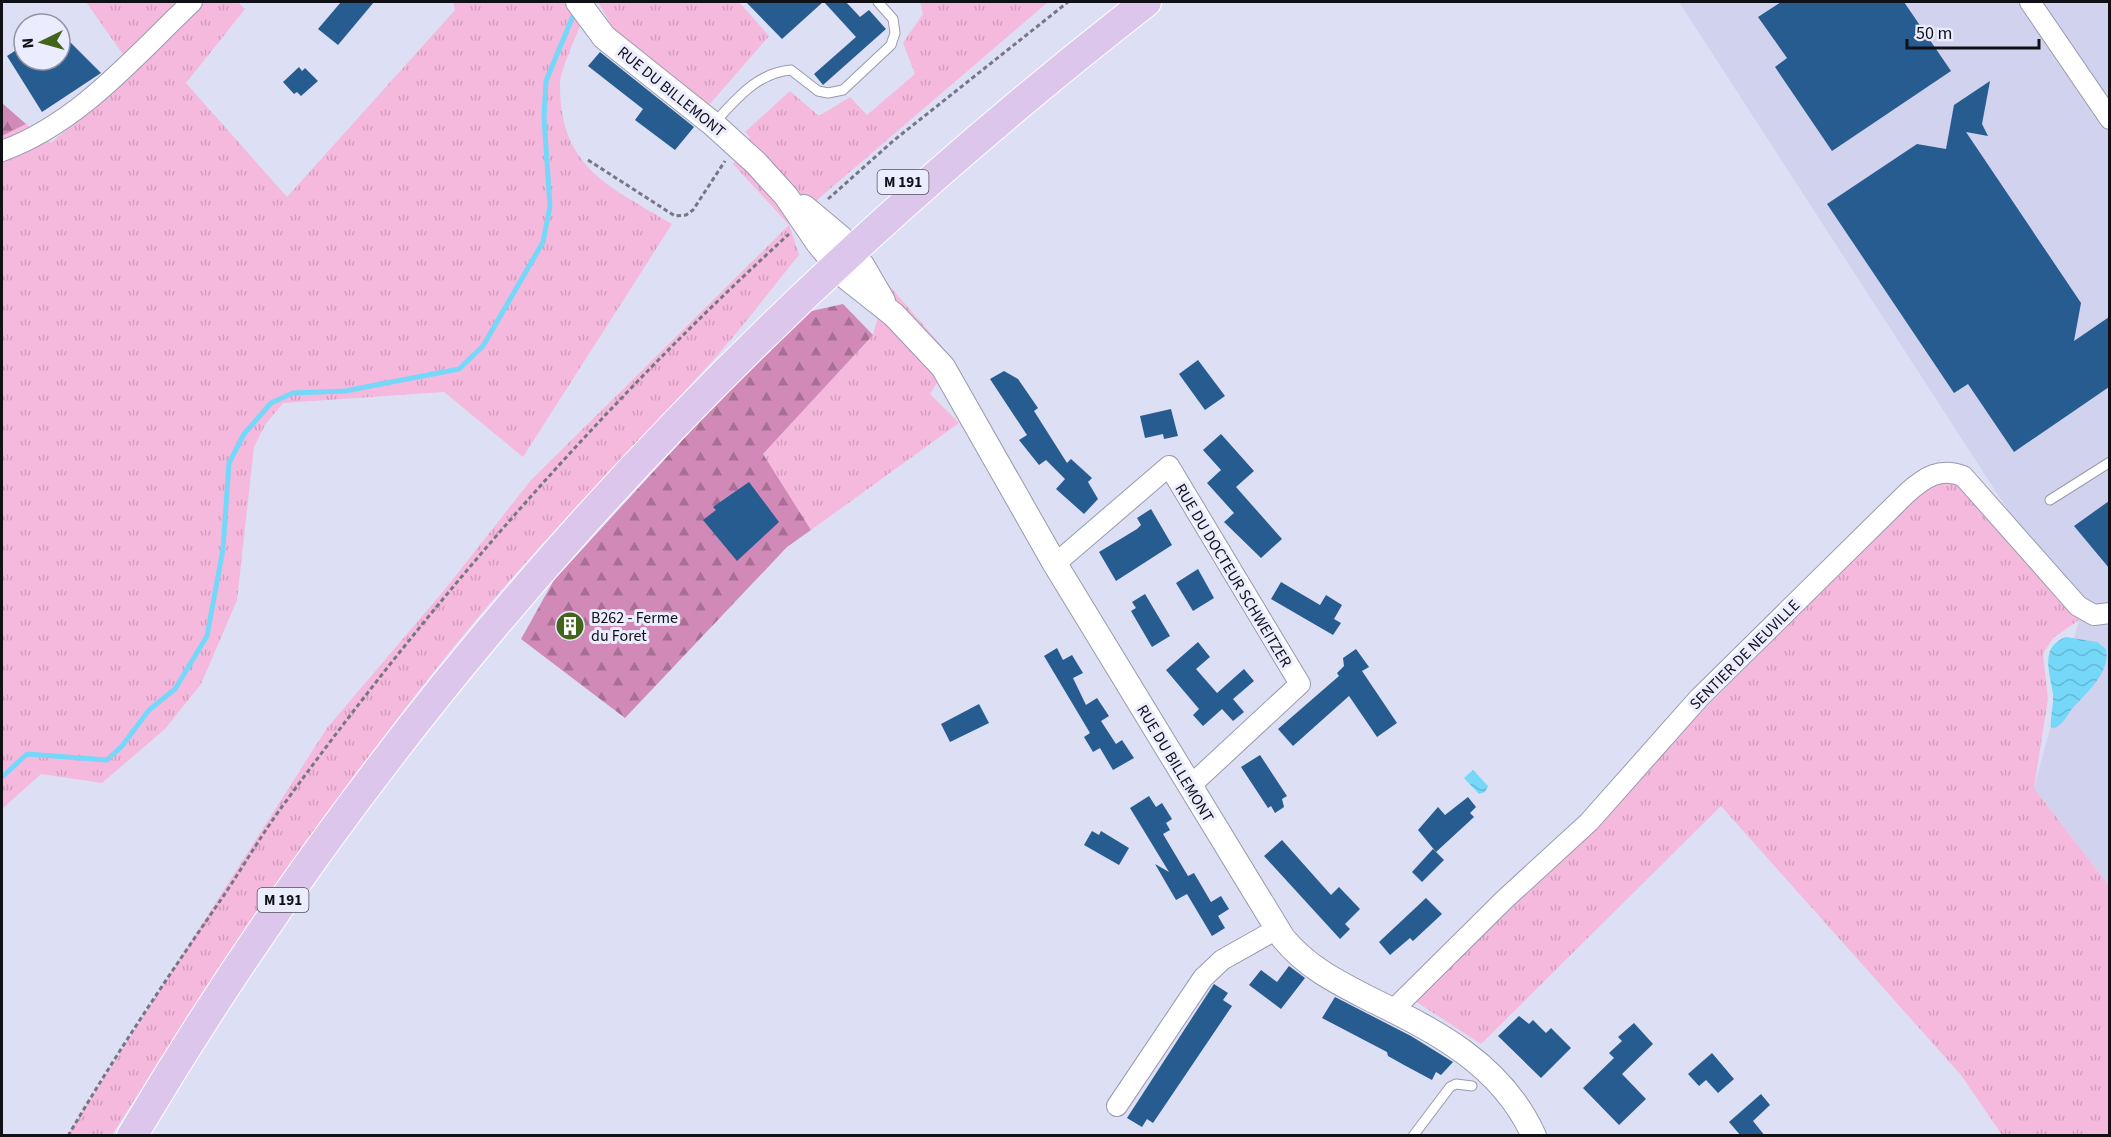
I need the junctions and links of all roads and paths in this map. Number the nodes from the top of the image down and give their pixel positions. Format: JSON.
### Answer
{"nodes":[{"id":1,"x":192,"y":2,"type":"edge"},
{"id":2,"x":578,"y":2,"type":"edge"},
{"id":3,"x":878,"y":2,"type":"edge"},
{"id":4,"x":1068,"y":2,"type":"edge"},
{"id":5,"x":1146,"y":2,"type":"edge"},
{"id":6,"x":2030,"y":2,"type":"edge"},
{"id":7,"x":2109,"y":119,"type":"edge"},
{"id":8,"x":713,"y":124,"type":"junction"},
{"id":9,"x":736,"y":144,"type":"junction"},
{"id":10,"x":2,"y":151,"type":"edge"},
{"id":11,"x":588,"y":160,"type":"dead end"},
{"id":12,"x":807,"y":217,"type":"junction"},
{"id":13,"x":839,"y":252,"type":"junction"},
{"id":14,"x":2109,"y":462,"type":"edge"},
{"id":15,"x":2050,"y":500,"type":"dead end"},
{"id":16,"x":1055,"y":564,"type":"junction"},
{"id":17,"x":2109,"y":614,"type":"edge"},
{"id":18,"x":1190,"y":786,"type":"junction"},
{"id":19,"x":1277,"y":929,"type":"junction"},
{"id":20,"x":1393,"y":1010,"type":"junction"},
{"id":21,"x":1472,"y":1086,"type":"dead end"},
{"id":22,"x":1117,"y":1106,"type":"dead end"},
{"id":23,"x":68,"y":1136,"type":"edge"},
{"id":24,"x":132,"y":1136,"type":"edge"},
{"id":25,"x":1413,"y":1136,"type":"edge"},
{"id":26,"x":1534,"y":1136,"type":"edge"}],
"edges":[{"from":1,"to":10,"type":"street"},
{"from":2,"to":8,"type":"street","name":"RUE DU BILLEMONT"},
{"from":3,"to":8,"type":"lane"},
{"from":4,"to":12,"type":"path"},
{"from":5,"to":13,"type":"main road","number":"M 191"},
{"from":6,"to":7,"type":"street"},
{"from":8,"to":9,"type":"street","name":"RUE DU BILLEMONT"},
{"from":9,"to":11,"type":"path"},
{"from":9,"to":12,"type":"street","name":"RUE DU BILLEMONT"},
{"from":12,"to":13,"type":"street","name":"RUE DU BILLEMONT"},
{"from":12,"to":23,"type":"path"},
{"from":13,"to":16,"type":"street","name":"RUE DU BILLEMONT"},
{"from":13,"to":24,"type":"main road","number":"M 191"},
{"from":14,"to":15,"type":"lane"},
{"from":16,"to":18,"type":"street","name":"RUE DU BILLEMONT"},
{"from":16,"to":18,"type":"street","name":"RUE DU DOCTEUR SCHWEITZER"},
{"from":17,"to":20,"type":"street","name":"SENTIER DE NEUVILLE"},
{"from":18,"to":19,"type":"street","name":"RUE DU BILLEMONT"},
{"from":19,"to":20,"type":"street","name":"RUE DU BILLEMONT"},
{"from":19,"to":22,"type":"street"},
{"from":20,"to":26,"type":"street","name":"RUE DU BILLEMONT"},
{"from":21,"to":25,"type":"lane"}]}
